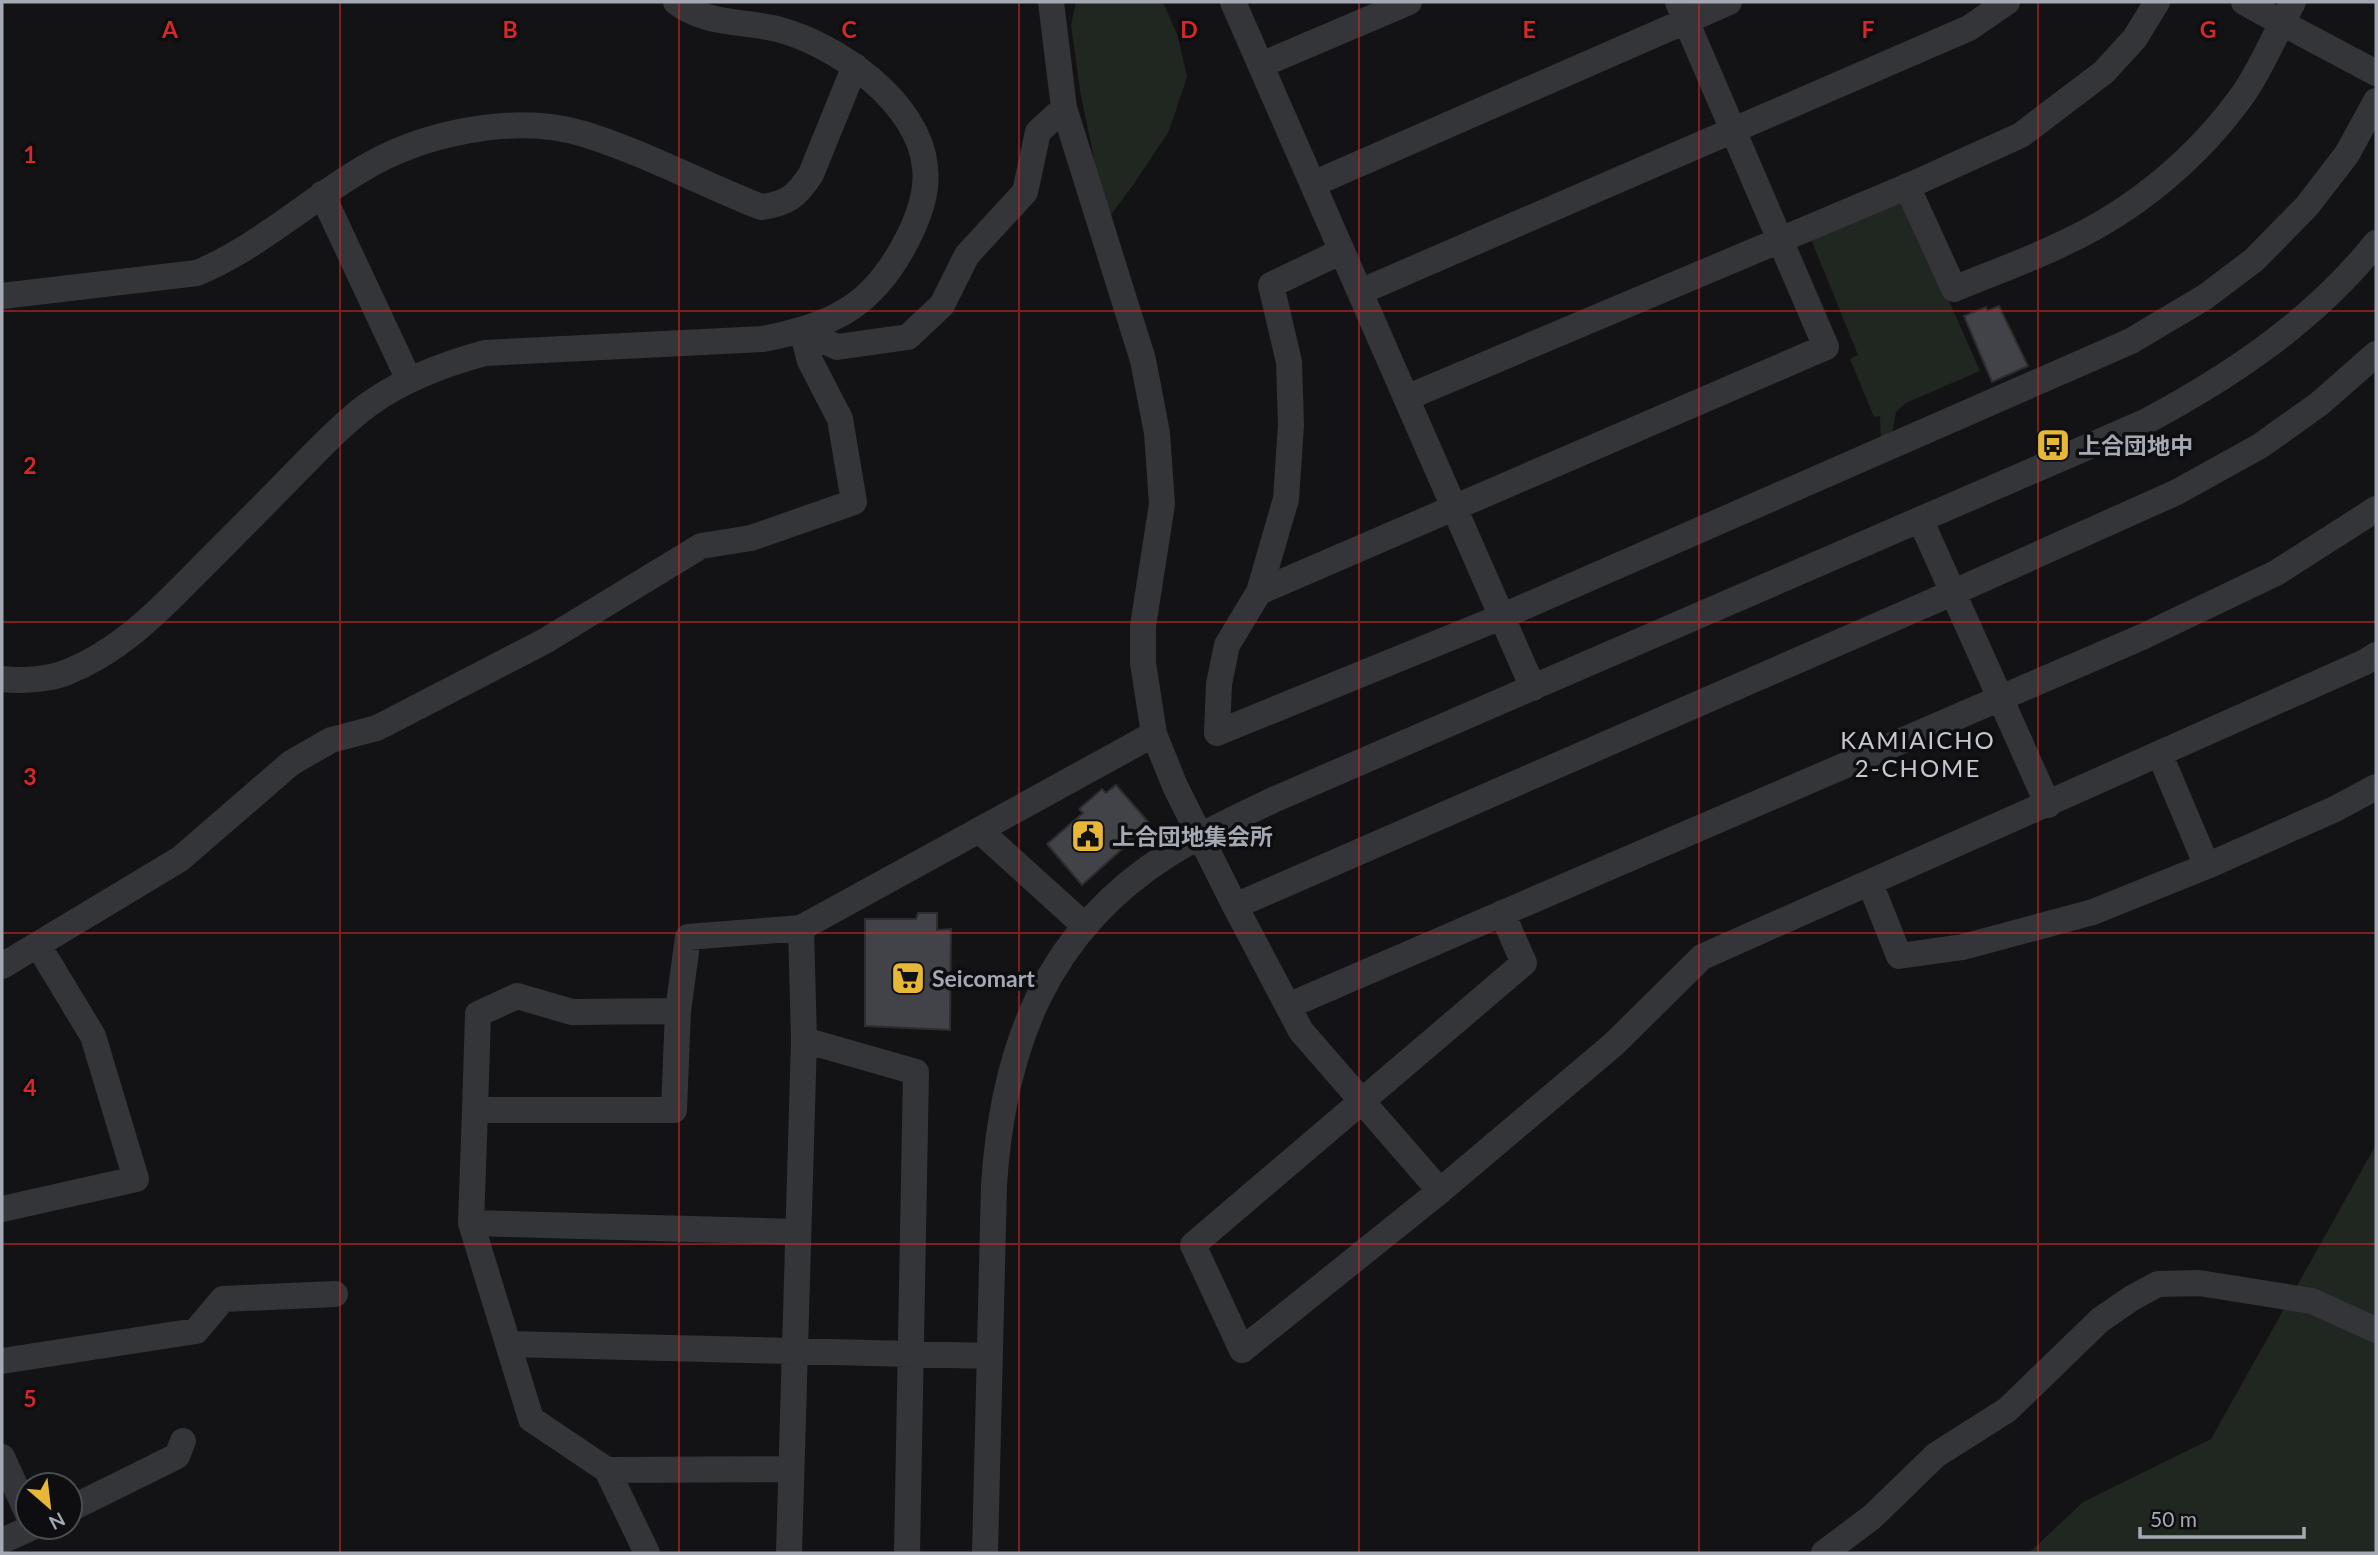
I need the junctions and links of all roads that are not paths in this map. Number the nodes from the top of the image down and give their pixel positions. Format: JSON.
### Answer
{"nodes":[{"id":1,"x":676,"y":2,"type":"edge"},
{"id":2,"x":1051,"y":2,"type":"edge"},
{"id":3,"x":1233,"y":2,"type":"edge"},
{"id":4,"x":1409,"y":2,"type":"edge"},
{"id":5,"x":1729,"y":2,"type":"edge"},
{"id":6,"x":2007,"y":2,"type":"edge"},
{"id":7,"x":2157,"y":2,"type":"edge"},
{"id":8,"x":2244,"y":2,"type":"edge"},
{"id":9,"x":1367,"y":10,"type":"edge"},
{"id":10,"x":1682,"y":11,"type":"edge"},
{"id":11,"x":2288,"y":12,"type":"edge"},
{"id":12,"x":1261,"y":65,"type":"junction"},
{"id":13,"x":855,"y":66,"type":"junction"},
{"id":14,"x":2376,"y":72,"type":"edge"},
{"id":15,"x":2376,"y":101,"type":"edge"},
{"id":16,"x":1064,"y":108,"type":"junction"},
{"id":17,"x":1733,"y":131,"type":"junction"},
{"id":18,"x":1313,"y":184,"type":"junction"},
{"id":19,"x":1907,"y":186,"type":"junction"},
{"id":20,"x":322,"y":194,"type":"junction"},
{"id":21,"x":1780,"y":239,"type":"junction"},
{"id":22,"x":2376,"y":243,"type":"edge"},
{"id":23,"x":1342,"y":251,"type":"junction"},
{"id":24,"x":1360,"y":292,"type":"junction"},
{"id":25,"x":2,"y":296,"type":"edge"},
{"id":26,"x":802,"y":331,"type":"junction"},
{"id":27,"x":2376,"y":354,"type":"edge"},
{"id":28,"x":409,"y":380,"type":"junction"},
{"id":29,"x":1406,"y":398,"type":"junction"},
{"id":30,"x":1454,"y":509,"type":"junction"},
{"id":31,"x":2376,"y":509,"type":"edge"},
{"id":32,"x":1921,"y":521,"type":"junction"},
{"id":33,"x":1259,"y":592,"type":"junction"},
{"id":34,"x":1952,"y":593,"type":"junction"},
{"id":35,"x":1501,"y":617,"type":"junction"},
{"id":36,"x":2376,"y":655,"type":"edge"},
{"id":37,"x":2,"y":678,"type":"edge"},
{"id":38,"x":1533,"y":688,"type":"junction"},
{"id":39,"x":2000,"y":699,"type":"junction"},
{"id":40,"x":1154,"y":734,"type":"junction"},
{"id":41,"x":2160,"y":755,"type":"junction"},
{"id":42,"x":2376,"y":787,"type":"edge"},
{"id":43,"x":2048,"y":805,"type":"junction"},
{"id":44,"x":979,"y":830,"type":"junction"},
{"id":45,"x":1199,"y":836,"type":"junction"},
{"id":46,"x":2207,"y":866,"type":"junction"},
{"id":47,"x":1870,"y":883,"type":"junction"},
{"id":48,"x":1235,"y":906,"type":"junction"},
{"id":49,"x":1502,"y":914,"type":"junction"},
{"id":50,"x":1085,"y":926,"type":"junction"},
{"id":51,"x":801,"y":928,"type":"junction"},
{"id":52,"x":38,"y":945,"type":"junction"},
{"id":53,"x":2,"y":966,"type":"edge"},
{"id":54,"x":1288,"y":1006,"type":"junction"},
{"id":55,"x":677,"y":1011,"type":"junction"},
{"id":56,"x":804,"y":1040,"type":"junction"},
{"id":57,"x":1363,"y":1102,"type":"junction"},
{"id":58,"x":475,"y":1110,"type":"junction"},
{"id":59,"x":1440,"y":1191,"type":"junction"},
{"id":60,"x":2,"y":1209,"type":"edge"},
{"id":61,"x":471,"y":1223,"type":"junction"},
{"id":62,"x":797,"y":1232,"type":"junction"},
{"id":63,"x":335,"y":1294,"type":"dead end"},
{"id":64,"x":2376,"y":1330,"type":"edge"},
{"id":65,"x":508,"y":1344,"type":"junction"},
{"id":66,"x":793,"y":1352,"type":"junction"},
{"id":67,"x":911,"y":1355,"type":"junction"},
{"id":68,"x":990,"y":1356,"type":"junction"},
{"id":69,"x":2,"y":1361,"type":"edge"},
{"id":70,"x":183,"y":1441,"type":"dead end"},
{"id":71,"x":2,"y":1457,"type":"edge"},
{"id":72,"x":790,"y":1469,"type":"junction"},
{"id":73,"x":607,"y":1471,"type":"junction"},
{"id":74,"x":14,"y":1483,"type":"edge"},
{"id":75,"x":84,"y":1502,"type":"edge"},
{"id":76,"x":647,"y":1553,"type":"edge"},
{"id":77,"x":789,"y":1553,"type":"edge"},
{"id":78,"x":907,"y":1553,"type":"edge"},
{"id":79,"x":985,"y":1553,"type":"edge"},
{"id":80,"x":1824,"y":1553,"type":"edge"}],
"edges":[{"from":1,"to":13,"type":"street"},
{"from":2,"to":16,"type":"street"},
{"from":3,"to":12,"type":"street"},
{"from":4,"to":9,"type":"street"},
{"from":5,"to":10,"type":"street"},
{"from":6,"to":17,"type":"street"},
{"from":7,"to":19,"type":"street"},
{"from":8,"to":11,"type":"street"},
{"from":9,"to":12,"type":"street"},
{"from":10,"to":17,"type":"street"},
{"from":10,"to":18,"type":"street"},
{"from":11,"to":14,"type":"street"},
{"from":11,"to":19,"type":"street"},
{"from":12,"to":18,"type":"street"},
{"from":13,"to":20,"type":"street"},
{"from":13,"to":26,"type":"street"},
{"from":15,"to":35,"type":"street"},
{"from":16,"to":26,"type":"street"},
{"from":16,"to":40,"type":"street"},
{"from":17,"to":21,"type":"street"},
{"from":17,"to":24,"type":"street"},
{"from":18,"to":23,"type":"street"},
{"from":19,"to":21,"type":"street"},
{"from":20,"to":25,"type":"street"},
{"from":20,"to":28,"type":"street"},
{"from":21,"to":29,"type":"street"},
{"from":21,"to":30,"type":"street"},
{"from":22,"to":32,"type":"street"},
{"from":23,"to":24,"type":"street"},
{"from":23,"to":33,"type":"street"},
{"from":24,"to":29,"type":"street"},
{"from":26,"to":28,"type":"street"},
{"from":26,"to":52,"type":"street"},
{"from":27,"to":34,"type":"street"},
{"from":28,"to":37,"type":"street"},
{"from":29,"to":30,"type":"street"},
{"from":30,"to":33,"type":"street"},
{"from":30,"to":35,"type":"street"},
{"from":31,"to":39,"type":"street"},
{"from":32,"to":34,"type":"street"},
{"from":32,"to":38,"type":"street"},
{"from":33,"to":35,"type":"street"},
{"from":34,"to":39,"type":"street"},
{"from":34,"to":48,"type":"street"},
{"from":35,"to":38,"type":"street"},
{"from":36,"to":41,"type":"street"},
{"from":38,"to":45,"type":"street"},
{"from":39,"to":43,"type":"street"},
{"from":39,"to":49,"type":"street"},
{"from":40,"to":44,"type":"street"},
{"from":40,"to":45,"type":"street"},
{"from":41,"to":43,"type":"street"},
{"from":41,"to":46,"type":"street"},
{"from":42,"to":46,"type":"street"},
{"from":43,"to":47,"type":"street"},
{"from":44,"to":50,"type":"street"},
{"from":44,"to":51,"type":"street"},
{"from":45,"to":48,"type":"street"},
{"from":45,"to":50,"type":"street"},
{"from":46,"to":47,"type":"street"},
{"from":47,"to":59,"type":"street"},
{"from":48,"to":54,"type":"street"},
{"from":49,"to":54,"type":"street"},
{"from":49,"to":57,"type":"street"},
{"from":50,"to":68,"type":"street"},
{"from":51,"to":55,"type":"street"},
{"from":51,"to":56,"type":"street"},
{"from":52,"to":53,"type":"street"},
{"from":52,"to":60,"type":"street"},
{"from":54,"to":57,"type":"street"},
{"from":55,"to":58,"type":"street"},
{"from":55,"to":58,"type":"street"},
{"from":56,"to":62,"type":"street"},
{"from":56,"to":67,"type":"street"},
{"from":57,"to":59,"type":"street"},
{"from":57,"to":59,"type":"street"},
{"from":58,"to":61,"type":"street"},
{"from":61,"to":62,"type":"street"},
{"from":61,"to":65,"type":"street"},
{"from":62,"to":66,"type":"street"},
{"from":63,"to":69,"type":"street"},
{"from":64,"to":80,"type":"street"},
{"from":65,"to":66,"type":"street"},
{"from":65,"to":73,"type":"street"},
{"from":66,"to":67,"type":"street"},
{"from":66,"to":72,"type":"street"},
{"from":67,"to":68,"type":"street"},
{"from":67,"to":78,"type":"street"},
{"from":68,"to":79,"type":"street"},
{"from":70,"to":75,"type":"street"},
{"from":71,"to":74,"type":"street"},
{"from":72,"to":73,"type":"street"},
{"from":72,"to":77,"type":"street"},
{"from":73,"to":76,"type":"street"}]}
